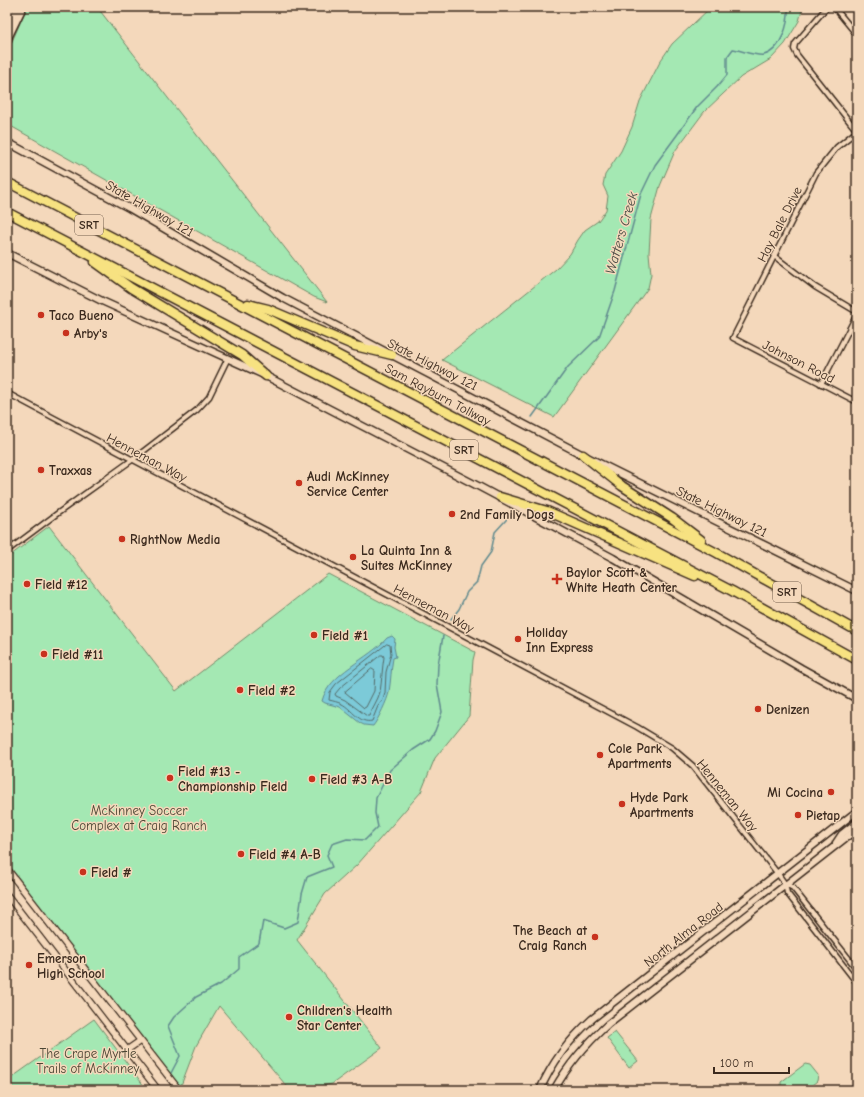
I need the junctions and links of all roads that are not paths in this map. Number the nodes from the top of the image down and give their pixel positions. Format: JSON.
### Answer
{"nodes":[{"id":1,"x":17,"y":7,"type":"edge"},
{"id":2,"x":23,"y":7,"type":"edge"},
{"id":3,"x":827,"y":7,"type":"edge"},
{"id":4,"x":834,"y":7,"type":"edge"},
{"id":5,"x":7,"y":28,"type":"edge"},
{"id":6,"x":8,"y":36,"type":"edge"},
{"id":7,"x":857,"y":36,"type":"edge"},
{"id":8,"x":857,"y":131,"type":"edge"},
{"id":9,"x":7,"y":142,"type":"edge"},
{"id":10,"x":7,"y":182,"type":"edge"},
{"id":11,"x":7,"y":212,"type":"edge"},
{"id":12,"x":70,"y":244,"type":"junction"},
{"id":13,"x":7,"y":253,"type":"edge"},
{"id":14,"x":774,"y":256,"type":"junction"},
{"id":15,"x":235,"y":301,"type":"junction"},
{"id":16,"x":857,"y":313,"type":"edge"},
{"id":17,"x":732,"y":338,"type":"joint"},
{"id":18,"x":392,"y":355,"type":"junction"},
{"id":19,"x":228,"y":358,"type":"junction"},
{"id":20,"x":266,"y":376,"type":"junction"},
{"id":21,"x":821,"y":384,"type":"junction"},
{"id":22,"x":7,"y":394,"type":"edge"},
{"id":23,"x":857,"y":402,"type":"edge"},
{"id":24,"x":583,"y":455,"type":"junction"},
{"id":25,"x":132,"y":460,"type":"junction"},
{"id":26,"x":500,"y":497,"type":"junction"},
{"id":27,"x":7,"y":551,"type":"edge"},
{"id":28,"x":717,"y":553,"type":"junction"},
{"id":29,"x":732,"y":591,"type":"junction"},
{"id":30,"x":857,"y":591,"type":"edge"},
{"id":31,"x":857,"y":631,"type":"edge"},
{"id":32,"x":857,"y":660,"type":"edge"},
{"id":33,"x":857,"y":699,"type":"edge"},
{"id":34,"x":857,"y":811,"type":"edge"},
{"id":35,"x":857,"y":822,"type":"edge"},
{"id":36,"x":857,"y":829,"type":"edge"},
{"id":37,"x":833,"y":848,"type":"junction"},
{"id":38,"x":7,"y":869,"type":"edge"},
{"id":39,"x":778,"y":874,"type":"junction"},
{"id":40,"x":785,"y":884,"type":"junction"},
{"id":41,"x":7,"y":895,"type":"edge"},
{"id":42,"x":672,"y":957,"type":"junction"},
{"id":43,"x":680,"y":967,"type":"junction"},
{"id":44,"x":857,"y":969,"type":"edge"},
{"id":45,"x":857,"y":983,"type":"edge"},
{"id":46,"x":588,"y":1033,"type":"junction"},
{"id":47,"x":140,"y":1041,"type":"junction"},
{"id":48,"x":127,"y":1050,"type":"junction"},
{"id":49,"x":158,"y":1090,"type":"edge"},
{"id":50,"x":179,"y":1090,"type":"edge"},
{"id":51,"x":540,"y":1090,"type":"edge"},
{"id":52,"x":554,"y":1090,"type":"edge"}],
"edges":[{"from":1,"to":5,"type":"main road"},
{"from":2,"to":6,"type":"main road"},
{"from":3,"to":8,"type":"street"},
{"from":4,"to":7,"type":"street"},
{"from":8,"to":14,"type":"street","name":"Hay Bale Drive"},
{"from":9,"to":18,"type":"main road","name":"State Highway 121"},
{"from":10,"to":15,"type":"highway","name":"Sam Rayburn Tollway","number":"SRT"},
{"from":11,"to":12,"type":"highway","number":"SRT"},
{"from":12,"to":20,"type":"highway"},
{"from":12,"to":29,"type":"highway","number":"SRT"},
{"from":13,"to":19,"type":"main road"},
{"from":14,"to":16,"type":"street"},
{"from":14,"to":17,"type":"street","name":"Hay Bale Drive"},
{"from":15,"to":18,"type":"highway"},
{"from":15,"to":28,"type":"highway","name":"Sam Rayburn Tollway","number":"SRT"},
{"from":16,"to":21,"type":"street"},
{"from":17,"to":21,"type":"street","name":"Johnson Road"},
{"from":18,"to":24,"type":"main road","name":"State Highway 121"},
{"from":19,"to":20,"type":"main road"},
{"from":19,"to":25,"type":"street"},
{"from":20,"to":26,"type":"main road"},
{"from":21,"to":23,"type":"street","name":"Johnson Road"},
{"from":22,"to":25,"type":"street","name":"Henneman Way"},
{"from":24,"to":28,"type":"highway"},
{"from":24,"to":30,"type":"main road","name":"State Highway 121"},
{"from":25,"to":27,"type":"street"},
{"from":25,"to":39,"type":"street","name":"Henneman Way"},
{"from":26,"to":29,"type":"highway"},
{"from":26,"to":33,"type":"main road"},
{"from":28,"to":31,"type":"highway","name":"Sam Rayburn Tollway","number":"SRT"},
{"from":29,"to":32,"type":"highway","number":"SRT"},
{"from":34,"to":39,"type":"main road","name":"North Alma Road"},
{"from":35,"to":37,"type":"main road"},
{"from":36,"to":37,"type":"main road","name":"North Alma Road"},
{"from":37,"to":40,"type":"main road","name":"North Alma Road"},
{"from":38,"to":47,"type":"street"},
{"from":39,"to":40,"type":"street","name":"Henneman Way"},
{"from":39,"to":42,"type":"main road","name":"North Alma Road"},
{"from":40,"to":43,"type":"main road","name":"North Alma Road"},
{"from":40,"to":44,"type":"street","name":"Henneman Way"},
{"from":40,"to":45,"type":"street","name":"Henneman Way"},
{"from":41,"to":48,"type":"street"},
{"from":42,"to":43,"type":"main road"},
{"from":42,"to":46,"type":"main road","name":"North Alma Road"},
{"from":43,"to":46,"type":"main road","name":"North Alma Road"},
{"from":46,"to":51,"type":"main road","name":"North Alma Road"},
{"from":46,"to":52,"type":"main road","name":"North Alma Road"},
{"from":47,"to":48,"type":"street"},
{"from":47,"to":50,"type":"street"},
{"from":48,"to":49,"type":"street"}]}
